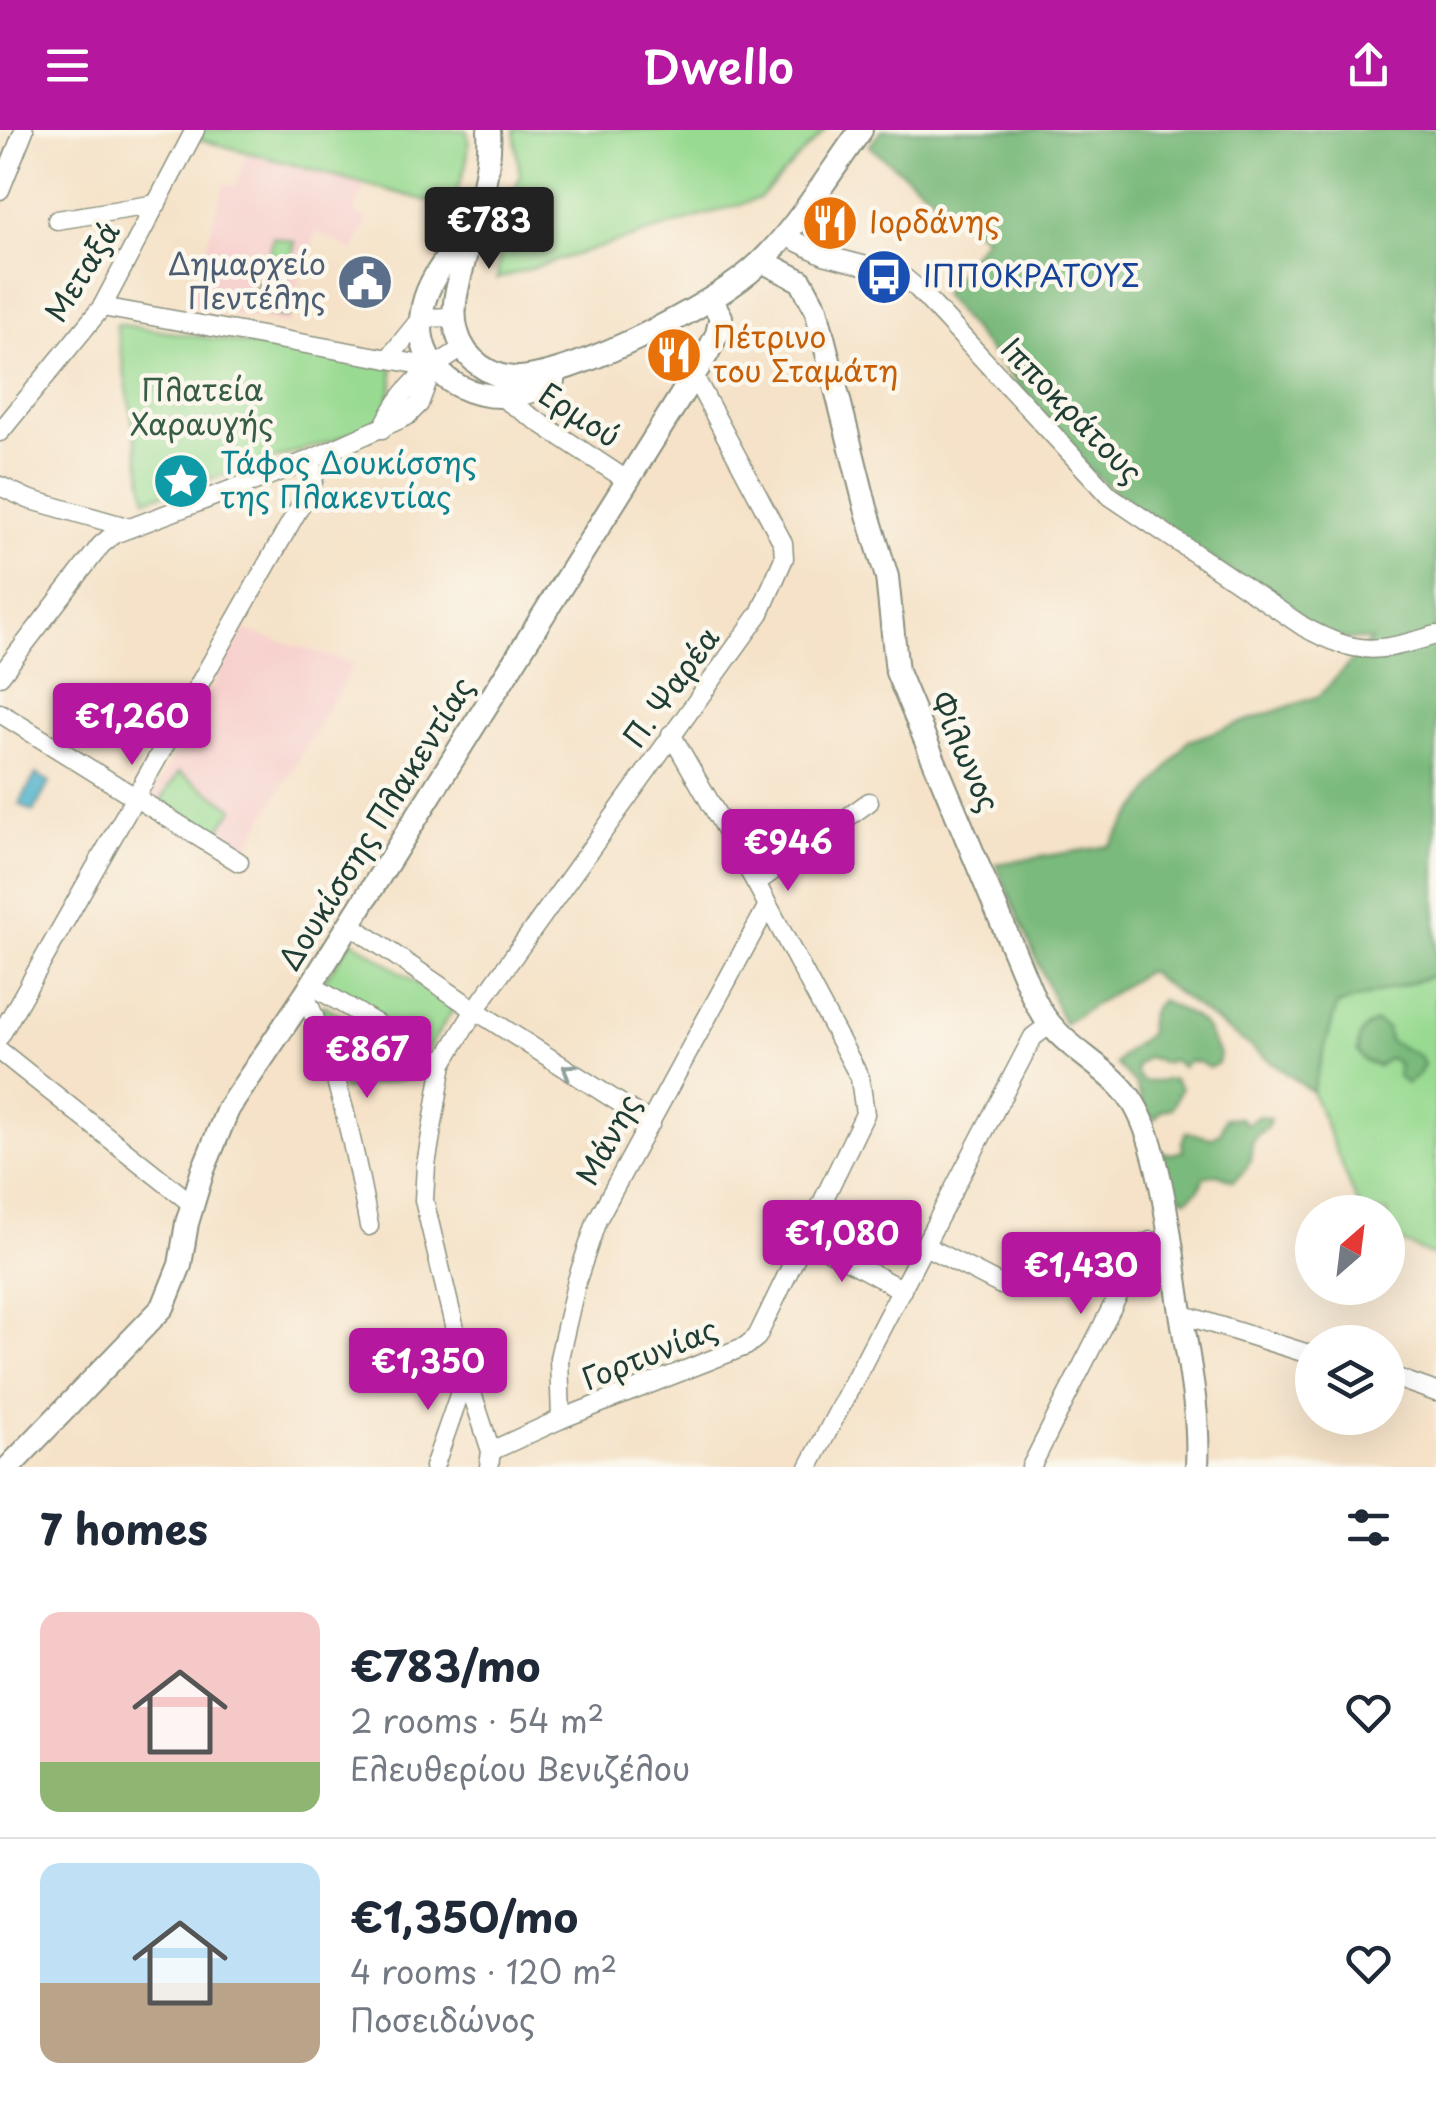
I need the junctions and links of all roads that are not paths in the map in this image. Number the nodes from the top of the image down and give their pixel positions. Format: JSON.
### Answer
{"nodes":[{"id":1,"x":24,"y":130,"type":"edge"},
{"id":2,"x":194,"y":130,"type":"edge"},
{"id":3,"x":489,"y":130,"type":"edge"},
{"id":4,"x":861,"y":130,"type":"edge"},
{"id":5,"x":0,"y":190,"type":"edge"},
{"id":6,"x":157,"y":204,"type":"junction"},
{"id":7,"x":57,"y":220,"type":"dead end"},
{"id":8,"x":473,"y":221,"type":"junction"},
{"id":9,"x":783,"y":235,"type":"junction"},
{"id":10,"x":762,"y":260,"type":"junction"},
{"id":11,"x":712,"y":301,"type":"junction"},
{"id":12,"x":102,"y":307,"type":"junction"},
{"id":13,"x":454,"y":317,"type":"junction"},
{"id":14,"x":421,"y":318,"type":"junction"},
{"id":15,"x":464,"y":348,"type":"junction"},
{"id":16,"x":388,"y":359,"type":"junction"},
{"id":17,"x":577,"y":364,"type":"junction"},
{"id":18,"x":433,"y":367,"type":"junction"},
{"id":19,"x":694,"y":376,"type":"junction"},
{"id":20,"x":501,"y":397,"type":"junction"},
{"id":21,"x":0,"y":432,"type":"edge"},
{"id":22,"x":310,"y":460,"type":"junction"},
{"id":23,"x":628,"y":481,"type":"junction"},
{"id":24,"x":0,"y":486,"type":"edge"},
{"id":25,"x":130,"y":528,"type":"junction"},
{"id":26,"x":1436,"y":635,"type":"edge"},
{"id":27,"x":0,"y":676,"type":"edge"},
{"id":28,"x":0,"y":713,"type":"edge"},
{"id":29,"x":671,"y":734,"type":"junction"},
{"id":30,"x":134,"y":797,"type":"junction"},
{"id":31,"x":869,"y":802,"type":"dead end"},
{"id":32,"x":239,"y":862,"type":"dead end"},
{"id":33,"x":756,"y":882,"type":"junction"},
{"id":34,"x":768,"y":907,"type":"junction"},
{"id":35,"x":348,"y":923,"type":"junction"},
{"id":36,"x":308,"y":990,"type":"junction"},
{"id":37,"x":475,"y":1010,"type":"junction"},
{"id":38,"x":1048,"y":1026,"type":"junction"},
{"id":39,"x":0,"y":1036,"type":"edge"},
{"id":40,"x":0,"y":1051,"type":"edge"},
{"id":41,"x":443,"y":1063,"type":"junction"},
{"id":42,"x":650,"y":1123,"type":"junction"},
{"id":43,"x":192,"y":1204,"type":"junction"},
{"id":44,"x":369,"y":1226,"type":"dead end"},
{"id":45,"x":806,"y":1238,"type":"junction"},
{"id":46,"x":925,"y":1246,"type":"junction"},
{"id":47,"x":1171,"y":1247,"type":"junction"},
{"id":48,"x":1001,"y":1285,"type":"dead end"},
{"id":49,"x":902,"y":1290,"type":"junction"},
{"id":50,"x":1181,"y":1314,"type":"junction"},
{"id":51,"x":1295,"y":1350,"type":"edge"},
{"id":52,"x":466,"y":1374,"type":"junction"},
{"id":53,"x":1405,"y":1381,"type":"edge"},
{"id":54,"x":1436,"y":1392,"type":"edge"},
{"id":55,"x":561,"y":1419,"type":"junction"},
{"id":56,"x":490,"y":1459,"type":"edge"},
{"id":57,"x":9,"y":1467,"type":"edge"},
{"id":58,"x":434,"y":1467,"type":"edge"},
{"id":59,"x":809,"y":1467,"type":"edge"},
{"id":60,"x":1031,"y":1467,"type":"edge"},
{"id":61,"x":1197,"y":1467,"type":"edge"}],
"edges":[{"from":1,"to":5,"type":"street"},
{"from":2,"to":6,"type":"street","name":"Μεταξά"},
{"from":3,"to":8,"type":"main road"},
{"from":4,"to":9,"type":"main road"},
{"from":6,"to":7,"type":"street"},
{"from":6,"to":12,"type":"street","name":"Μεταξά"},
{"from":8,"to":13,"type":"main road"},
{"from":8,"to":14,"type":"main road"},
{"from":9,"to":10,"type":"main road"},
{"from":9,"to":26,"type":"street","name":"Ιπποκράτους"},
{"from":10,"to":11,"type":"main road"},
{"from":10,"to":38,"type":"main road","name":"Φίλωνος"},
{"from":11,"to":17,"type":"main road"},
{"from":11,"to":19,"type":"main road","name":"Δουκίσσης Πλακεντίας"},
{"from":12,"to":16,"type":"street"},
{"from":12,"to":21,"type":"street","name":"Μεταξά"},
{"from":13,"to":14,"type":"street"},
{"from":13,"to":15,"type":"main road"},
{"from":14,"to":16,"type":"street"},
{"from":14,"to":18,"type":"main road"},
{"from":15,"to":17,"type":"main road"},
{"from":15,"to":18,"type":"street"},
{"from":16,"to":18,"type":"street"},
{"from":17,"to":20,"type":"main road"},
{"from":18,"to":20,"type":"main road"},
{"from":18,"to":22,"type":"street"},
{"from":19,"to":23,"type":"main road","name":"Δουκίσσης Πλακεντίας"},
{"from":19,"to":29,"type":"street","name":"Π. Ψαρέα"},
{"from":20,"to":23,"type":"street","name":"Ερμού"},
{"from":22,"to":25,"type":"street"},
{"from":22,"to":30,"type":"street"},
{"from":23,"to":35,"type":"main road","name":"Δουκίσσης Πλακεντίας"},
{"from":24,"to":25,"type":"street"},
{"from":25,"to":27,"type":"street"},
{"from":28,"to":30,"type":"street"},
{"from":29,"to":33,"type":"street","name":"Γορτυνίας"},
{"from":29,"to":37,"type":"street","name":"Π. Ψαρέα"},
{"from":30,"to":32,"type":"street"},
{"from":30,"to":39,"type":"street"},
{"from":31,"to":33,"type":"street"},
{"from":33,"to":34,"type":"street","name":"Γορτυνίας"},
{"from":34,"to":42,"type":"street","name":"Μάνης"},
{"from":34,"to":45,"type":"street","name":"Γορτυνίας"},
{"from":35,"to":36,"type":"main road","name":"Δουκίσσης Πλακεντίας"},
{"from":35,"to":37,"type":"street"},
{"from":36,"to":41,"type":"street"},
{"from":36,"to":43,"type":"main road","name":"Δουκίσσης Πλακεντίας"},
{"from":36,"to":44,"type":"street"},
{"from":37,"to":41,"type":"street","name":"Π. Ψαρέα"},
{"from":42,"to":37,"type":"street","one_way":true},
{"from":38,"to":46,"type":"street"},
{"from":38,"to":47,"type":"main road","name":"Φίλωνος"},
{"from":40,"to":43,"type":"street"},
{"from":41,"to":52,"type":"street"},
{"from":42,"to":55,"type":"street","name":"Μάνης"},
{"from":43,"to":57,"type":"main road","name":"Δουκίσσης Πλακεντίας"},
{"from":45,"to":49,"type":"street"},
{"from":45,"to":55,"type":"street","name":"Γορτυνίας"},
{"from":46,"to":48,"type":"street"},
{"from":46,"to":49,"type":"street"},
{"from":47,"to":50,"type":"main road","name":"Φίλωνος"},
{"from":47,"to":60,"type":"street"},
{"from":49,"to":59,"type":"street"},
{"from":50,"to":51,"type":"street"},
{"from":50,"to":61,"type":"main road","name":"Φίλωνος"},
{"from":52,"to":56,"type":"street"},
{"from":52,"to":58,"type":"street"},
{"from":53,"to":54,"type":"street"},
{"from":55,"to":56,"type":"street","name":"Γορτυνίας"}]}
